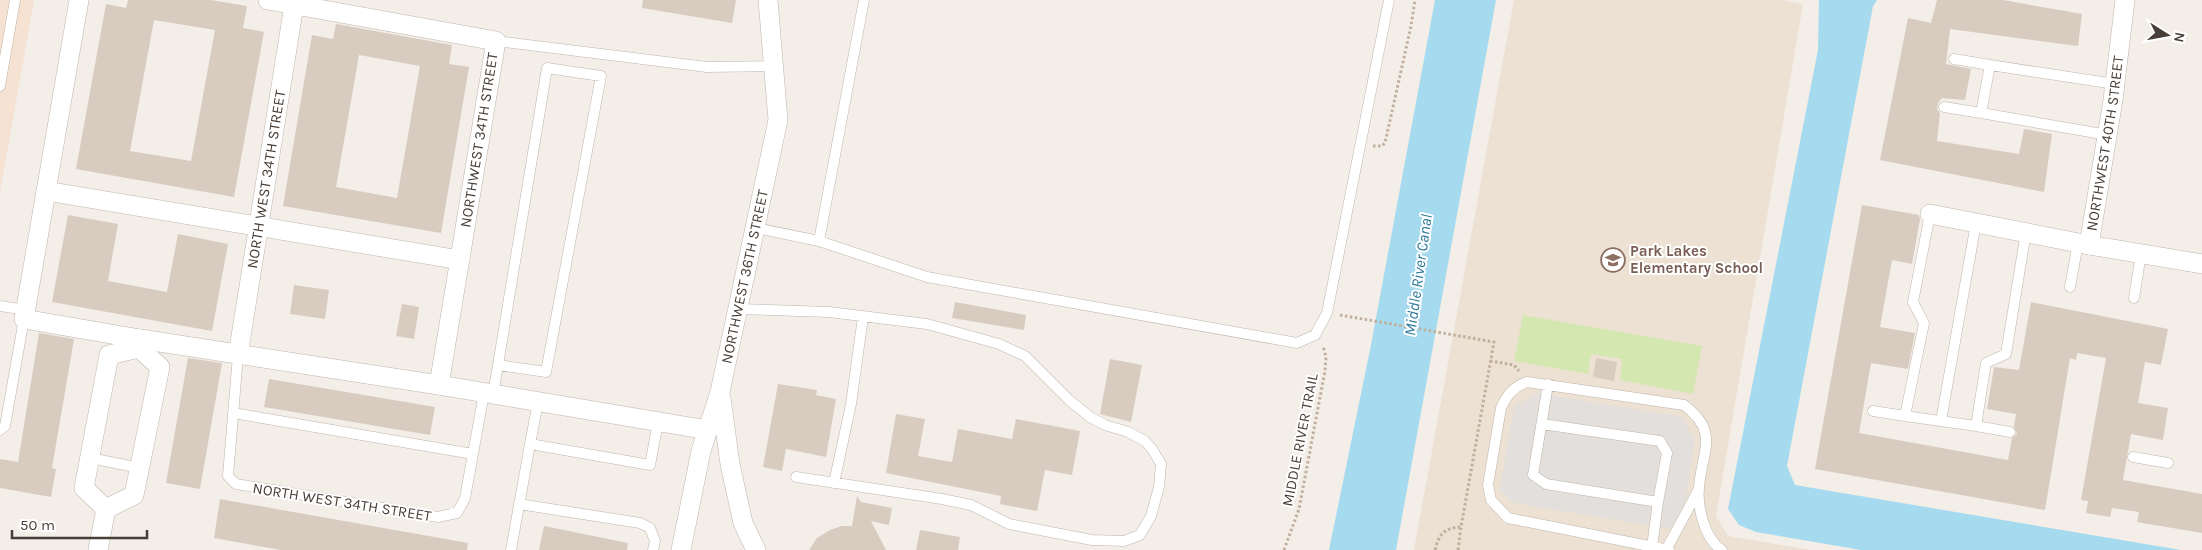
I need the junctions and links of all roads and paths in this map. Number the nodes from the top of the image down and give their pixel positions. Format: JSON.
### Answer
{"nodes":[{"id":1,"x":15,"y":0,"type":"edge"},
{"id":2,"x":79,"y":0,"type":"edge"},
{"id":3,"x":268,"y":0,"type":"edge"},
{"id":4,"x":768,"y":0,"type":"edge"},
{"id":5,"x":864,"y":0,"type":"edge"},
{"id":6,"x":1389,"y":0,"type":"edge"},
{"id":7,"x":1415,"y":0,"type":"edge"},
{"id":8,"x":2125,"y":0,"type":"edge"},
{"id":9,"x":294,"y":5,"type":"junction"},
{"id":10,"x":496,"y":41,"type":"junction"},
{"id":11,"x":1954,"y":59,"type":"dead end"},
{"id":12,"x":1990,"y":64,"type":"junction"},
{"id":13,"x":774,"y":66,"type":"junction"},
{"id":14,"x":2115,"y":84,"type":"junction"},
{"id":15,"x":0,"y":86,"type":"edge"},
{"id":16,"x":1944,"y":108,"type":"dead end"},
{"id":17,"x":1981,"y":113,"type":"junction"},
{"id":18,"x":2108,"y":135,"type":"junction"},
{"id":19,"x":1361,"y":143,"type":"junction"},
{"id":20,"x":46,"y":190,"type":"junction"},
{"id":21,"x":1930,"y":214,"type":"joint"},
{"id":22,"x":1976,"y":223,"type":"junction"},
{"id":23,"x":257,"y":226,"type":"junction"},
{"id":24,"x":756,"y":228,"type":"junction"},
{"id":25,"x":2026,"y":232,"type":"junction"},
{"id":26,"x":820,"y":241,"type":"junction"},
{"id":27,"x":2084,"y":244,"type":"junction"},
{"id":28,"x":2141,"y":254,"type":"junction"},
{"id":29,"x":460,"y":260,"type":"junction"},
{"id":30,"x":2202,"y":264,"type":"edge"},
{"id":31,"x":2070,"y":288,"type":"dead end"},
{"id":32,"x":2134,"y":298,"type":"dead end"},
{"id":33,"x":0,"y":306,"type":"edge"},
{"id":34,"x":738,"y":308,"type":"junction"},
{"id":35,"x":1327,"y":313,"type":"junction"},
{"id":36,"x":25,"y":315,"type":"junction"},
{"id":37,"x":863,"y":317,"type":"junction"},
{"id":38,"x":1315,"y":335,"type":"junction"},
{"id":39,"x":140,"y":343,"type":"junction"},
{"id":40,"x":238,"y":355,"type":"junction"},
{"id":41,"x":1490,"y":361,"type":"junction"},
{"id":42,"x":498,"y":365,"type":"junction"},
{"id":43,"x":1527,"y":382,"type":"junction"},
{"id":44,"x":1548,"y":384,"type":"junction"},
{"id":45,"x":439,"y":385,"type":"junction"},
{"id":46,"x":720,"y":392,"type":"junction"},
{"id":47,"x":488,"y":393,"type":"junction"},
{"id":48,"x":538,"y":402,"type":"junction"},
{"id":49,"x":1873,"y":411,"type":"dead end"},
{"id":50,"x":233,"y":413,"type":"junction"},
{"id":51,"x":1906,"y":416,"type":"junction"},
{"id":52,"x":1941,"y":421,"type":"junction"},
{"id":53,"x":658,"y":422,"type":"junction"},
{"id":54,"x":1542,"y":424,"type":"junction"},
{"id":55,"x":1976,"y":426,"type":"junction"},
{"id":56,"x":0,"y":430,"type":"edge"},
{"id":57,"x":708,"y":430,"type":"junction"},
{"id":58,"x":2010,"y":432,"type":"dead end"},
{"id":59,"x":530,"y":444,"type":"junction"},
{"id":60,"x":473,"y":454,"type":"junction"},
{"id":61,"x":2133,"y":457,"type":"dead end"},
{"id":62,"x":90,"y":458,"type":"junction"},
{"id":63,"x":2168,"y":463,"type":"dead end"},
{"id":64,"x":140,"y":468,"type":"junction"},
{"id":65,"x":796,"y":477,"type":"dead end"},
{"id":66,"x":834,"y":483,"type":"junction"},
{"id":67,"x":1699,"y":489,"type":"junction"},
{"id":68,"x":1658,"y":502,"type":"junction"},
{"id":69,"x":520,"y":504,"type":"junction"},
{"id":70,"x":106,"y":509,"type":"junction"},
{"id":71,"x":1460,"y":527,"type":"junction"},
{"id":72,"x":1652,"y":547,"type":"junction"},
{"id":73,"x":98,"y":550,"type":"edge"},
{"id":74,"x":511,"y":550,"type":"edge"},
{"id":75,"x":653,"y":550,"type":"edge"},
{"id":76,"x":681,"y":550,"type":"edge"},
{"id":77,"x":756,"y":550,"type":"edge"},
{"id":78,"x":1284,"y":550,"type":"edge"},
{"id":79,"x":1435,"y":550,"type":"edge"},
{"id":80,"x":1458,"y":550,"type":"edge"},
{"id":81,"x":1668,"y":550,"type":"edge"},
{"id":82,"x":1722,"y":550,"type":"edge"}],
"edges":[{"from":1,"to":15,"type":"lane"},
{"from":2,"to":20,"type":"street"},
{"from":3,"to":9,"type":"street","name":"NORTHWEST 34TH STREET"},
{"from":4,"to":13,"type":"street","name":"NORTHWEST 36TH STREET"},
{"from":5,"to":26,"type":"lane"},
{"from":6,"to":19,"type":"lane"},
{"from":7,"to":19,"type":"path"},
{"from":8,"to":14,"type":"street","name":"NORTHWEST 40TH STREET"},
{"from":9,"to":10,"type":"street","name":"NORTHWEST 34TH STREET"},
{"from":9,"to":23,"type":"street","name":"NORTH WEST 34TH STREET"},
{"from":10,"to":13,"type":"lane"},
{"from":10,"to":29,"type":"street","name":"NORTHWEST 34TH STREET"},
{"from":11,"to":12,"type":"lane"},
{"from":12,"to":14,"type":"lane"},
{"from":12,"to":17,"type":"lane"},
{"from":13,"to":24,"type":"street","name":"NORTHWEST 36TH STREET"},
{"from":14,"to":18,"type":"street","name":"NORTHWEST 40TH STREET"},
{"from":16,"to":17,"type":"lane"},
{"from":17,"to":18,"type":"lane"},
{"from":18,"to":27,"type":"street","name":"NORTHWEST 40TH STREET"},
{"from":19,"to":35,"type":"lane"},
{"from":20,"to":23,"type":"street"},
{"from":20,"to":36,"type":"street"},
{"from":21,"to":22,"type":"street","name":"NORTHWEST 40TH STREET"},
{"from":21,"to":51,"type":"lane"},
{"from":22,"to":25,"type":"street","name":"NORTHWEST 40TH STREET"},
{"from":22,"to":52,"type":"lane"},
{"from":23,"to":29,"type":"street"},
{"from":23,"to":40,"type":"street","name":"NORTH WEST 34TH STREET"},
{"from":24,"to":26,"type":"lane"},
{"from":24,"to":34,"type":"street","name":"NORTHWEST 36TH STREET"},
{"from":25,"to":27,"type":"street","name":"NORTHWEST 40TH STREET"},
{"from":25,"to":55,"type":"lane"},
{"from":26,"to":38,"type":"lane"},
{"from":27,"to":28,"type":"street"},
{"from":27,"to":31,"type":"lane"},
{"from":28,"to":30,"type":"street"},
{"from":28,"to":32,"type":"lane"},
{"from":29,"to":45,"type":"street","name":"NORTHWEST 34TH STREET"},
{"from":33,"to":36,"type":"lane"},
{"from":34,"to":37,"type":"lane"},
{"from":34,"to":46,"type":"street","name":"NORTHWEST 36TH STREET"},
{"from":35,"to":38,"type":"lane"},
{"from":35,"to":41,"type":"path"},
{"from":36,"to":39,"type":"street"},
{"from":36,"to":56,"type":"lane"},
{"from":37,"to":66,"type":"lane"},
{"from":37,"to":66,"type":"lane"},
{"from":38,"to":78,"type":"path","name":"MIDDLE RIVER TRAIL"},
{"from":39,"to":40,"type":"street"},
{"from":39,"to":62,"type":"street"},
{"from":39,"to":64,"type":"street"},
{"from":40,"to":45,"type":"street"},
{"from":40,"to":50,"type":"lane","name":"NORTH WEST 34TH STREET"},
{"from":41,"to":43,"type":"path"},
{"from":41,"to":71,"type":"path"},
{"from":42,"to":42,"type":"lane","name":"NORTH WEST 34TH STREET"},
{"from":42,"to":47,"type":"lane","name":"NORTH WEST 34TH STREET"},
{"from":43,"to":44,"type":"lane"},
{"from":43,"to":72,"type":"lane"},
{"from":44,"to":54,"type":"lane"},
{"from":44,"to":67,"type":"lane"},
{"from":45,"to":47,"type":"street"},
{"from":46,"to":57,"type":"street","name":"NORTHWEST 36TH STREET"},
{"from":46,"to":77,"type":"street"},
{"from":47,"to":48,"type":"street"},
{"from":47,"to":60,"type":"lane","name":"NORTH WEST 34TH STREET"},
{"from":48,"to":53,"type":"street"},
{"from":48,"to":59,"type":"lane"},
{"from":49,"to":51,"type":"lane"},
{"from":50,"to":60,"type":"lane"},
{"from":50,"to":60,"type":"lane","name":"NORTH WEST 34TH STREET"},
{"from":51,"to":52,"type":"lane"},
{"from":52,"to":55,"type":"lane"},
{"from":53,"to":57,"type":"street"},
{"from":53,"to":59,"type":"lane"},
{"from":54,"to":68,"type":"lane"},
{"from":54,"to":68,"type":"lane"},
{"from":55,"to":58,"type":"lane"},
{"from":57,"to":76,"type":"street","name":"NORTHWEST 36TH STREET"},
{"from":59,"to":69,"type":"lane"},
{"from":61,"to":63,"type":"lane"},
{"from":62,"to":64,"type":"lane"},
{"from":62,"to":70,"type":"street"},
{"from":64,"to":70,"type":"street"},
{"from":65,"to":66,"type":"lane"},
{"from":67,"to":81,"type":"lane"},
{"from":67,"to":82,"type":"lane"},
{"from":68,"to":72,"type":"lane"},
{"from":69,"to":74,"type":"lane"},
{"from":69,"to":75,"type":"lane"},
{"from":70,"to":73,"type":"street"},
{"from":71,"to":79,"type":"path"},
{"from":71,"to":80,"type":"path"},
{"from":72,"to":81,"type":"lane"}]}
